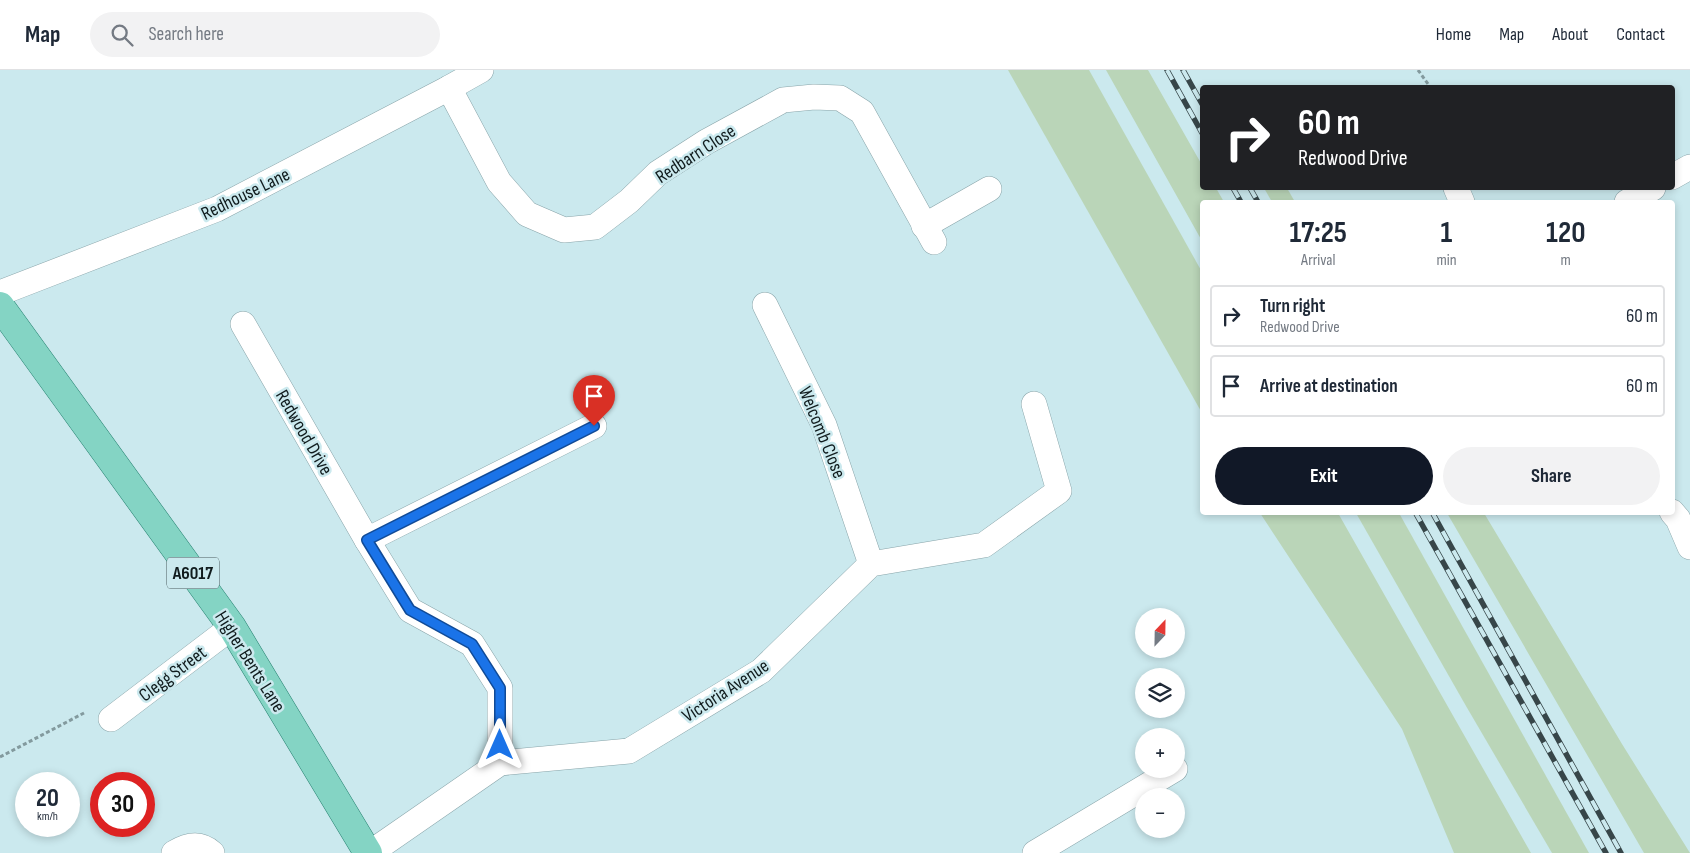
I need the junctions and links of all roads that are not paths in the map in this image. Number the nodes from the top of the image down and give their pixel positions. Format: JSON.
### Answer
{"nodes":[{"id":1,"x":481,"y":70,"type":"edge"},
{"id":2,"x":449,"y":88,"type":"junction"},
{"id":3,"x":1690,"y":167,"type":"edge"},
{"id":4,"x":1675,"y":174,"type":"edge"},
{"id":5,"x":989,"y":189,"type":"dead end"},
{"id":6,"x":1649,"y":190,"type":"edge"},
{"id":7,"x":1631,"y":200,"type":"edge"},
{"id":8,"x":0,"y":293,"type":"edge"},
{"id":9,"x":765,"y":305,"type":"dead end"},
{"id":10,"x":0,"y":306,"type":"edge"},
{"id":11,"x":244,"y":324,"type":"dead end"},
{"id":12,"x":1034,"y":404,"type":"dead end"},
{"id":13,"x":594,"y":426,"type":"dead end"},
{"id":14,"x":1675,"y":515,"type":"edge"},
{"id":15,"x":367,"y":540,"type":"junction"},
{"id":16,"x":1690,"y":548,"type":"edge"},
{"id":17,"x":871,"y":564,"type":"junction"},
{"id":18,"x":232,"y":627,"type":"junction"},
{"id":19,"x":111,"y":719,"type":"road end"},
{"id":20,"x":500,"y":764,"type":"junction"},
{"id":21,"x":1160,"y":778,"type":"edge"},
{"id":22,"x":174,"y":853,"type":"edge"},
{"id":23,"x":212,"y":853,"type":"edge"},
{"id":24,"x":369,"y":853,"type":"edge"},
{"id":25,"x":1036,"y":853,"type":"edge"}],
"edges":[{"from":1,"to":2,"type":"street","name":"Redhouse Lane"},
{"from":2,"to":5,"type":"street","name":"Redbarn Close"},
{"from":2,"to":8,"type":"street","name":"Redhouse Lane"},
{"from":3,"to":4,"type":"street"},
{"from":6,"to":7,"type":"street"},
{"from":9,"to":17,"type":"street","name":"Welcomb Close"},
{"from":10,"to":18,"type":"main road","name":"Higher Bents Lane","number":"A6017"},
{"from":11,"to":15,"type":"street","name":"Redwood Drive"},
{"from":12,"to":17,"type":"street"},
{"from":13,"to":15,"type":"street"},
{"from":14,"to":16,"type":"street"},
{"from":15,"to":20,"type":"street","name":"Redwood Drive"},
{"from":17,"to":20,"type":"street","name":"Victoria Avenue"},
{"from":18,"to":19,"type":"street","name":"Clegg Street"},
{"from":18,"to":24,"type":"main road","name":"Higher Bents Lane","number":"A6017"},
{"from":20,"to":24,"type":"street","name":"Victoria Avenue"},
{"from":21,"to":25,"type":"street"},
{"from":22,"to":23,"type":"street"}]}
